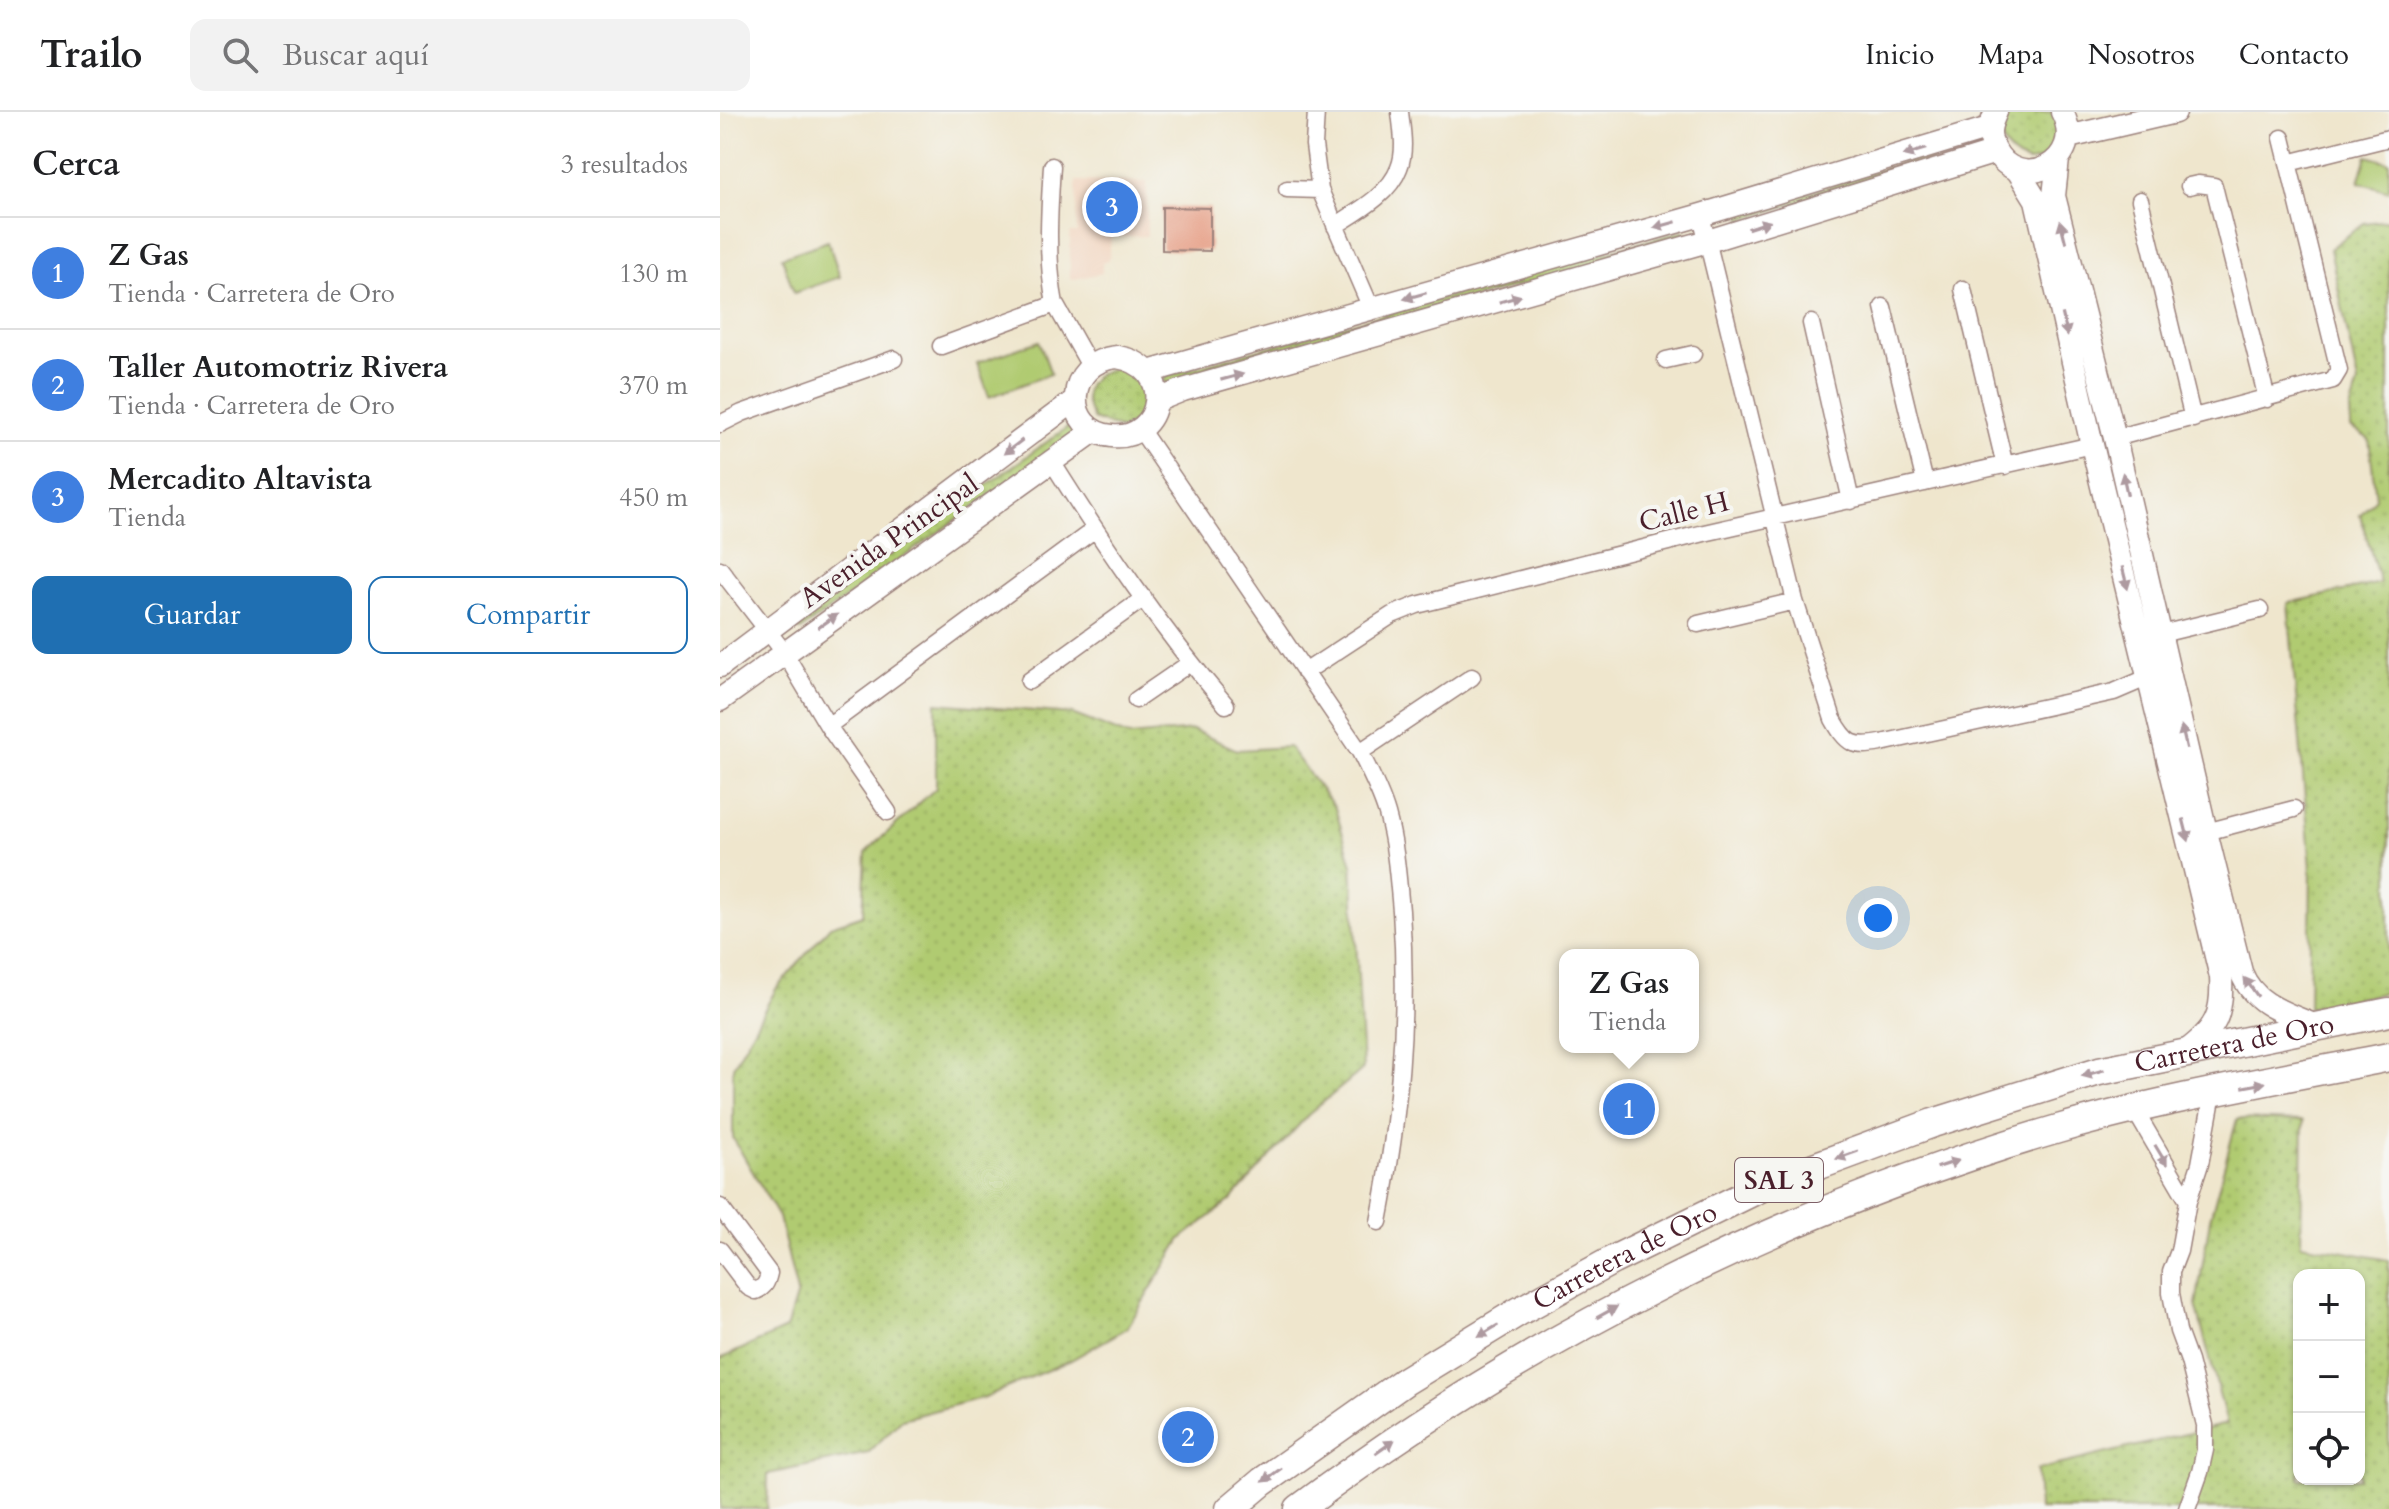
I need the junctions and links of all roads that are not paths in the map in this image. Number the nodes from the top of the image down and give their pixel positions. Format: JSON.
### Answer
{"nodes":[{"id":1,"x":1316,"y":112,"type":"edge"},
{"id":2,"x":1400,"y":112,"type":"edge"},
{"id":3,"x":2062,"y":112,"type":"edge"},
{"id":4,"x":2175,"y":112,"type":"edge"},
{"id":5,"x":1992,"y":120,"type":"edge"},
{"id":6,"x":2068,"y":137,"type":"junction"},
{"id":7,"x":2282,"y":138,"type":"dead end"},
{"id":8,"x":2389,"y":138,"type":"edge"},
{"id":9,"x":1996,"y":152,"type":"junction"},
{"id":10,"x":2058,"y":159,"type":"junction"},
{"id":11,"x":2288,"y":163,"type":"junction"},
{"id":12,"x":1052,"y":166,"type":"dead end"},
{"id":13,"x":2018,"y":171,"type":"junction"},
{"id":14,"x":2189,"y":186,"type":"dead end"},
{"id":15,"x":1287,"y":189,"type":"dead end"},
{"id":16,"x":1320,"y":190,"type":"junction"},
{"id":17,"x":2140,"y":200,"type":"dead end"},
{"id":18,"x":1701,"y":215,"type":"junction"},
{"id":19,"x":1335,"y":226,"type":"junction"},
{"id":20,"x":1708,"y":241,"type":"junction"},
{"id":21,"x":1963,"y":289,"type":"dead end"},
{"id":22,"x":1055,"y":304,"type":"junction"},
{"id":23,"x":1883,"y":307,"type":"dead end"},
{"id":24,"x":1371,"y":308,"type":"junction"},
{"id":25,"x":1811,"y":323,"type":"dead end"},
{"id":26,"x":941,"y":346,"type":"dead end"},
{"id":27,"x":1693,"y":354,"type":"dead end"},
{"id":28,"x":894,"y":359,"type":"dead end"},
{"id":29,"x":1666,"y":360,"type":"dead end"},
{"id":30,"x":1090,"y":366,"type":"junction"},
{"id":31,"x":1148,"y":372,"type":"junction"},
{"id":32,"x":2267,"y":399,"type":"junction"},
{"id":33,"x":1075,"y":400,"type":"junction"},
{"id":34,"x":1158,"y":400,"type":"junction"},
{"id":35,"x":2193,"y":419,"type":"junction"},
{"id":36,"x":720,"y":424,"type":"edge"},
{"id":37,"x":1140,"y":429,"type":"junction"},
{"id":38,"x":1094,"y":431,"type":"junction"},
{"id":39,"x":2115,"y":438,"type":"junction"},
{"id":40,"x":2092,"y":445,"type":"junction"},
{"id":41,"x":1052,"y":462,"type":"junction"},
{"id":42,"x":2005,"y":466,"type":"junction"},
{"id":43,"x":1925,"y":483,"type":"junction"},
{"id":44,"x":1851,"y":501,"type":"junction"},
{"id":45,"x":1776,"y":516,"type":"junction"},
{"id":46,"x":1095,"y":529,"type":"junction"},
{"id":47,"x":720,"y":569,"type":"edge"},
{"id":48,"x":1144,"y":598,"type":"junction"},
{"id":49,"x":1795,"y":601,"type":"junction"},
{"id":50,"x":2260,"y":610,"type":"dead end"},
{"id":51,"x":1698,"y":624,"type":"dead end"},
{"id":52,"x":768,"y":631,"type":"junction"},
{"id":53,"x":2161,"y":634,"type":"junction"},
{"id":54,"x":784,"y":652,"type":"junction"},
{"id":55,"x":1190,"y":663,"type":"junction"},
{"id":56,"x":720,"y":666,"type":"edge"},
{"id":57,"x":1305,"y":672,"type":"junction"},
{"id":58,"x":2159,"y":673,"type":"junction"},
{"id":59,"x":1472,"y":677,"type":"dead end"},
{"id":60,"x":1029,"y":681,"type":"dead end"},
{"id":61,"x":720,"y":700,"type":"edge"},
{"id":62,"x":1136,"y":700,"type":"dead end"},
{"id":63,"x":1226,"y":705,"type":"dead end"},
{"id":64,"x":828,"y":726,"type":"junction"},
{"id":65,"x":1360,"y":752,"type":"junction"},
{"id":66,"x":2294,"y":809,"type":"dead end"},
{"id":67,"x":888,"y":812,"type":"dead end"},
{"id":68,"x":2206,"y":832,"type":"junction"},
{"id":69,"x":2389,"y":1012,"type":"edge"},
{"id":70,"x":2316,"y":1026,"type":"junction"},
{"id":71,"x":2185,"y":1052,"type":"junction"},
{"id":72,"x":2389,"y":1057,"type":"edge"},
{"id":73,"x":2213,"y":1093,"type":"junction"},
{"id":74,"x":2134,"y":1109,"type":"junction"},
{"id":75,"x":2188,"y":1201,"type":"junction"},
{"id":76,"x":720,"y":1207,"type":"edge"},
{"id":77,"x":1379,"y":1222,"type":"dead end"},
{"id":78,"x":720,"y":1250,"type":"edge"},
{"id":79,"x":1308,"y":1449,"type":"junction"},
{"id":80,"x":1335,"y":1482,"type":"junction"},
{"id":81,"x":1243,"y":1507,"type":"edge"},
{"id":82,"x":1299,"y":1509,"type":"edge"},
{"id":83,"x":2187,"y":1509,"type":"edge"}],
"edges":[{"from":1,"to":16,"type":"street"},
{"from":2,"to":19,"type":"street"},
{"from":3,"to":6,"type":"street"},
{"from":4,"to":6,"type":"street"},
{"from":5,"to":9,"type":"street"},
{"from":5,"to":18,"type":"street","one_way":true},
{"from":6,"to":10,"type":"street"},
{"from":7,"to":11,"type":"street"},
{"from":8,"to":11,"type":"street"},
{"from":9,"to":13,"type":"street"},
{"from":20,"to":9,"type":"street","one_way":true},
{"from":10,"to":13,"type":"street"},
{"from":39,"to":10,"type":"street","one_way":true},
{"from":11,"to":32,"type":"street"},
{"from":12,"to":22,"type":"street"},
{"from":13,"to":40,"type":"street","one_way":true},
{"from":14,"to":32,"type":"street"},
{"from":15,"to":16,"type":"street"},
{"from":16,"to":19,"type":"street"},
{"from":17,"to":35,"type":"street"},
{"from":18,"to":20,"type":"street"},
{"from":18,"to":24,"type":"street","one_way":true},
{"from":19,"to":24,"type":"street"},
{"from":34,"to":20,"type":"street","one_way":true},
{"from":20,"to":45,"type":"street"},
{"from":21,"to":42,"type":"street"},
{"from":22,"to":26,"type":"street"},
{"from":22,"to":30,"type":"street"},
{"from":23,"to":43,"type":"street"},
{"from":24,"to":31,"type":"street"},
{"from":25,"to":44,"type":"street"},
{"from":27,"to":29,"type":"street"},
{"from":28,"to":36,"type":"street"},
{"from":30,"to":31,"type":"street"},
{"from":30,"to":33,"type":"street"},
{"from":31,"to":34,"type":"street"},
{"from":32,"to":35,"type":"street"},
{"from":33,"to":38,"type":"street"},
{"from":33,"to":52,"type":"street","name":"Avenida Principal","one_way":true},
{"from":34,"to":37,"type":"street"},
{"from":35,"to":39,"type":"street"},
{"from":37,"to":38,"type":"street"},
{"from":37,"to":57,"type":"street"},
{"from":38,"to":41,"type":"street","name":"Avenida Principal"},
{"from":39,"to":40,"type":"street"},
{"from":53,"to":39,"type":"street","one_way":true},
{"from":40,"to":42,"type":"street","name":"Calle H"},
{"from":40,"to":58,"type":"street","one_way":true},
{"from":41,"to":46,"type":"street"},
{"from":54,"to":41,"type":"street","name":"Avenida Principal","one_way":true},
{"from":42,"to":43,"type":"street","name":"Calle H"},
{"from":43,"to":44,"type":"street","name":"Calle H"},
{"from":44,"to":45,"type":"street","name":"Calle H"},
{"from":45,"to":49,"type":"street"},
{"from":45,"to":57,"type":"street","name":"Calle H"},
{"from":46,"to":48,"type":"street"},
{"from":46,"to":64,"type":"street"},
{"from":47,"to":52,"type":"street"},
{"from":48,"to":55,"type":"street"},
{"from":48,"to":60,"type":"street"},
{"from":49,"to":51,"type":"street"},
{"from":49,"to":58,"type":"street"},
{"from":50,"to":53,"type":"street"},
{"from":52,"to":54,"type":"street"},
{"from":52,"to":56,"type":"street","name":"Avenida Principal"},
{"from":53,"to":58,"type":"street"},
{"from":54,"to":61,"type":"street","name":"Avenida Principal"},
{"from":54,"to":64,"type":"street"},
{"from":55,"to":62,"type":"street"},
{"from":55,"to":63,"type":"street"},
{"from":57,"to":65,"type":"street"},
{"from":68,"to":58,"type":"street","one_way":true},
{"from":58,"to":71,"type":"street","one_way":true},
{"from":59,"to":65,"type":"street"},
{"from":64,"to":67,"type":"street"},
{"from":65,"to":77,"type":"street"},
{"from":66,"to":68,"type":"street"},
{"from":70,"to":68,"type":"street","one_way":true},
{"from":69,"to":70,"type":"highway","name":"Carretera de Oro","number":"SAL 3"},
{"from":70,"to":71,"type":"highway","name":"Carretera de Oro","number":"SAL 3"},
{"from":71,"to":79,"type":"highway","name":"Carretera de Oro","number":"SAL 3","one_way":true},
{"from":73,"to":72,"type":"highway","name":"Carretera de Oro","number":"SAL 3","one_way":true},
{"from":73,"to":74,"type":"highway","name":"Carretera de Oro","number":"SAL 3"},
{"from":73,"to":75,"type":"street"},
{"from":74,"to":75,"type":"street","one_way":true},
{"from":80,"to":74,"type":"highway","name":"Carretera de Oro","number":"SAL 3","one_way":true},
{"from":75,"to":83,"type":"street"},
{"from":76,"to":78,"type":"street"},
{"from":79,"to":80,"type":"highway"},
{"from":79,"to":81,"type":"highway","name":"Carretera de Oro","number":"SAL 3","one_way":true},
{"from":80,"to":82,"type":"highway","name":"Carretera de Oro","number":"SAL 3"}]}
